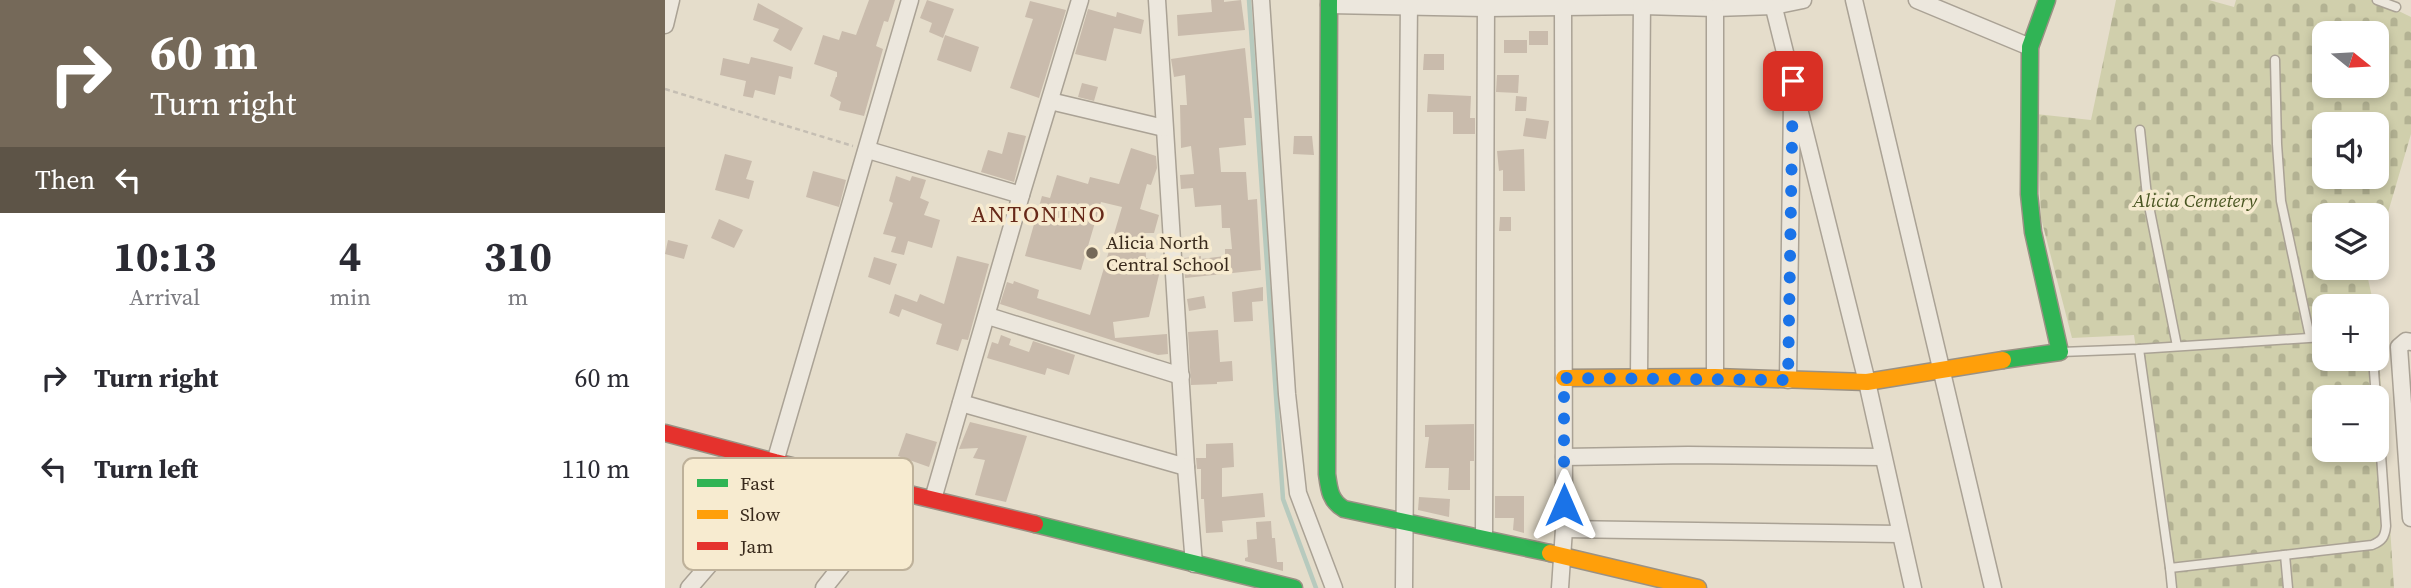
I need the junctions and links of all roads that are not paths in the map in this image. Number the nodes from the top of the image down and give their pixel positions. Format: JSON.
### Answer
{"nodes":[{"id":1,"x":671,"y":0,"type":"edge"},
{"id":2,"x":910,"y":0,"type":"edge"},
{"id":3,"x":1080,"y":0,"type":"edge"},
{"id":4,"x":1157,"y":0,"type":"edge"},
{"id":5,"x":1261,"y":0,"type":"edge"},
{"id":6,"x":1803,"y":0,"type":"edge"},
{"id":7,"x":1854,"y":0,"type":"edge"},
{"id":8,"x":1917,"y":0,"type":"edge"},
{"id":9,"x":2047,"y":0,"type":"edge"},
{"id":10,"x":2377,"y":0,"type":"edge"},
{"id":11,"x":1329,"y":3,"type":"edge"},
{"id":12,"x":1409,"y":3,"type":"edge"},
{"id":13,"x":1643,"y":3,"type":"edge"},
{"id":14,"x":1773,"y":3,"type":"edge"},
{"id":15,"x":1486,"y":4,"type":"edge"},
{"id":16,"x":1563,"y":4,"type":"edge"},
{"id":17,"x":2396,"y":7,"type":"dead end"},
{"id":18,"x":1715,"y":8,"type":"junction"},
{"id":19,"x":665,"y":25,"type":"edge"},
{"id":20,"x":2030,"y":47,"type":"junction"},
{"id":21,"x":2275,"y":60,"type":"dead end"},
{"id":22,"x":1793,"y":81,"type":"junction"},
{"id":23,"x":1050,"y":101,"type":"junction"},
{"id":24,"x":1164,"y":128,"type":"junction"},
{"id":25,"x":2140,"y":130,"type":"dead end"},
{"id":26,"x":868,"y":150,"type":"junction"},
{"id":27,"x":1021,"y":195,"type":"junction"},
{"id":28,"x":988,"y":316,"type":"junction"},
{"id":29,"x":2310,"y":337,"type":"joint"},
{"id":30,"x":2411,"y":342,"type":"edge"},
{"id":31,"x":2177,"y":346,"type":"junction"},
{"id":32,"x":2139,"y":349,"type":"junction"},
{"id":33,"x":2060,"y":352,"type":"junction"},
{"id":34,"x":1940,"y":369,"type":"junction"},
{"id":35,"x":1181,"y":376,"type":"junction"},
{"id":36,"x":1639,"y":377,"type":"junction"},
{"id":37,"x":1715,"y":377,"type":"junction"},
{"id":38,"x":1564,"y":378,"type":"junction"},
{"id":39,"x":1788,"y":380,"type":"junction"},
{"id":40,"x":1867,"y":382,"type":"junction"},
{"id":41,"x":2406,"y":387,"type":"edge"},
{"id":42,"x":961,"y":403,"type":"junction"},
{"id":43,"x":665,"y":433,"type":"edge"},
{"id":44,"x":1564,"y":457,"type":"junction"},
{"id":45,"x":1883,"y":457,"type":"junction"},
{"id":46,"x":760,"y":458,"type":"edge"},
{"id":47,"x":776,"y":458,"type":"edge"},
{"id":48,"x":2382,"y":462,"type":"edge"},
{"id":49,"x":1185,"y":467,"type":"junction"},
{"id":50,"x":913,"y":494,"type":"edge"},
{"id":51,"x":933,"y":499,"type":"junction"},
{"id":52,"x":2411,"y":518,"type":"edge"},
{"id":53,"x":1403,"y":522,"type":"junction"},
{"id":54,"x":1564,"y":529,"type":"junction"},
{"id":55,"x":1899,"y":534,"type":"junction"},
{"id":56,"x":1484,"y":538,"type":"junction"},
{"id":57,"x":2285,"y":555,"type":"junction"},
{"id":58,"x":1563,"y":556,"type":"junction"},
{"id":59,"x":1194,"y":564,"type":"junction"},
{"id":60,"x":2170,"y":568,"type":"junction"},
{"id":61,"x":705,"y":570,"type":"edge"},
{"id":62,"x":838,"y":570,"type":"edge"},
{"id":63,"x":689,"y":588,"type":"edge"},
{"id":64,"x":824,"y":588,"type":"edge"},
{"id":65,"x":1294,"y":588,"type":"edge"},
{"id":66,"x":1334,"y":588,"type":"edge"},
{"id":67,"x":1404,"y":588,"type":"edge"},
{"id":68,"x":1560,"y":588,"type":"edge"},
{"id":69,"x":1698,"y":588,"type":"edge"},
{"id":70,"x":1913,"y":588,"type":"edge"},
{"id":71,"x":1993,"y":588,"type":"edge"},
{"id":72,"x":2172,"y":588,"type":"edge"},
{"id":73,"x":2288,"y":588,"type":"edge"}],
"edges":[{"from":1,"to":19,"type":"street"},
{"from":2,"to":26,"type":"street"},
{"from":3,"to":23,"type":"street"},
{"from":4,"to":24,"type":"street"},
{"from":5,"to":66,"type":"street"},
{"from":6,"to":14,"type":"street"},
{"from":7,"to":34,"type":"street"},
{"from":8,"to":20,"type":"street"},
{"from":9,"to":20,"type":"street"},
{"from":10,"to":17,"type":"lane"},
{"from":11,"to":12,"type":"street"},
{"from":11,"to":53,"type":"street"},
{"from":12,"to":15,"type":"street"},
{"from":12,"to":53,"type":"street"},
{"from":13,"to":16,"type":"street"},
{"from":13,"to":18,"type":"street"},
{"from":13,"to":36,"type":"street"},
{"from":14,"to":18,"type":"street"},
{"from":14,"to":22,"type":"street"},
{"from":15,"to":16,"type":"street"},
{"from":15,"to":56,"type":"street"},
{"from":16,"to":38,"type":"street"},
{"from":18,"to":37,"type":"street"},
{"from":20,"to":33,"type":"street"},
{"from":21,"to":29,"type":"lane"},
{"from":22,"to":39,"type":"street"},
{"from":22,"to":40,"type":"street"},
{"from":23,"to":24,"type":"street"},
{"from":23,"to":27,"type":"street"},
{"from":24,"to":35,"type":"street"},
{"from":25,"to":31,"type":"lane"},
{"from":26,"to":27,"type":"street"},
{"from":26,"to":47,"type":"street"},
{"from":27,"to":28,"type":"street"},
{"from":28,"to":35,"type":"street"},
{"from":28,"to":42,"type":"street"},
{"from":29,"to":31,"type":"lane"},
{"from":30,"to":41,"type":"street"},
{"from":31,"to":32,"type":"lane"},
{"from":32,"to":33,"type":"lane"},
{"from":32,"to":60,"type":"lane"},
{"from":33,"to":34,"type":"street"},
{"from":34,"to":40,"type":"street"},
{"from":34,"to":71,"type":"street"},
{"from":35,"to":49,"type":"street"},
{"from":36,"to":37,"type":"street"},
{"from":36,"to":38,"type":"street"},
{"from":37,"to":39,"type":"street"},
{"from":38,"to":44,"type":"street"},
{"from":39,"to":40,"type":"street"},
{"from":40,"to":45,"type":"street"},
{"from":41,"to":52,"type":"street"},
{"from":42,"to":49,"type":"street"},
{"from":42,"to":51,"type":"street"},
{"from":43,"to":46,"type":"street"},
{"from":44,"to":45,"type":"street"},
{"from":44,"to":54,"type":"street"},
{"from":45,"to":55,"type":"street"},
{"from":48,"to":57,"type":"lane"},
{"from":49,"to":59,"type":"street"},
{"from":50,"to":51,"type":"street"},
{"from":51,"to":59,"type":"street"},
{"from":53,"to":56,"type":"street"},
{"from":53,"to":67,"type":"street"},
{"from":54,"to":55,"type":"street"},
{"from":54,"to":58,"type":"street"},
{"from":55,"to":70,"type":"street"},
{"from":56,"to":58,"type":"street"},
{"from":57,"to":60,"type":"lane"},
{"from":57,"to":73,"type":"lane"},
{"from":58,"to":68,"type":"street"},
{"from":58,"to":69,"type":"street"},
{"from":59,"to":65,"type":"street"},
{"from":60,"to":72,"type":"lane"},
{"from":61,"to":63,"type":"street"},
{"from":62,"to":64,"type":"street"}]}
